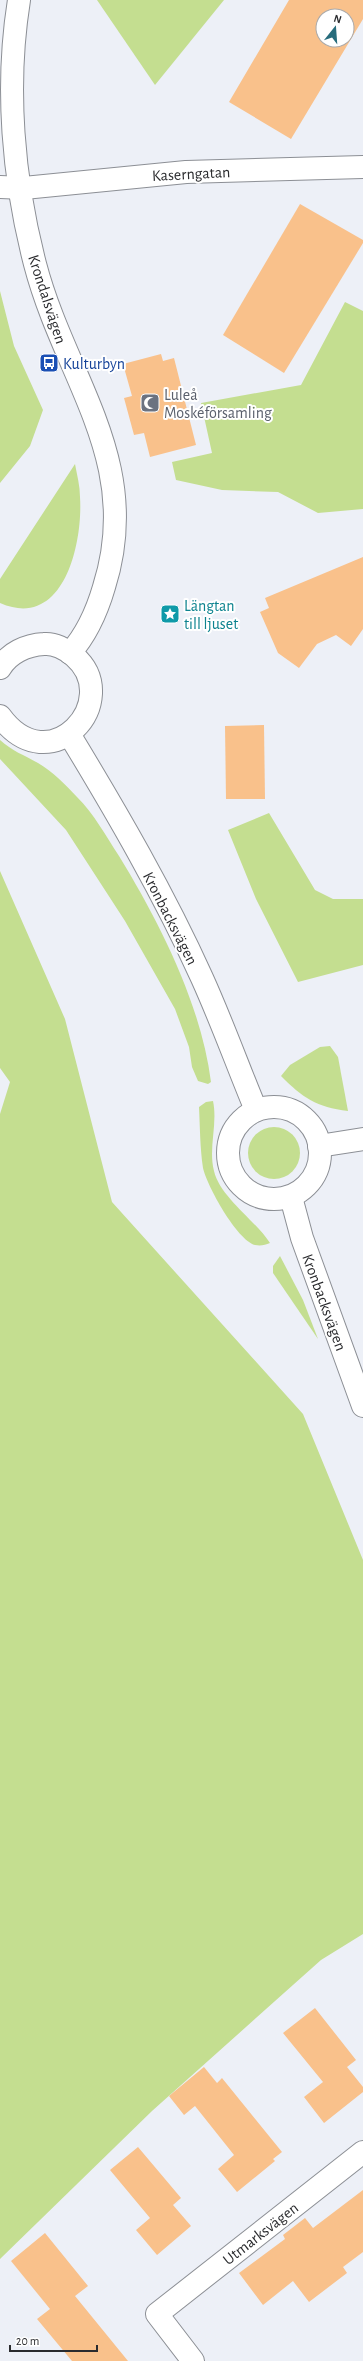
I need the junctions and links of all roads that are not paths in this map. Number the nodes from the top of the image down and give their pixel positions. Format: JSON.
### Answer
{"nodes":[{"id":1,"x":19,"y":0,"type":"edge"},
{"id":2,"x":363,"y":167,"type":"edge"},
{"id":3,"x":10,"y":187,"type":"edge"},
{"id":4,"x":70,"y":653,"type":"junction"},
{"id":5,"x":1,"y":665,"type":"edge"},
{"id":6,"x":0,"y":716,"type":"edge"},
{"id":7,"x":69,"y":734,"type":"junction"},
{"id":8,"x":256,"y":1110,"type":"junction"},
{"id":9,"x":363,"y":1139,"type":"edge"},
{"id":10,"x":319,"y":1146,"type":"junction"},
{"id":11,"x":291,"y":1196,"type":"junction"},
{"id":12,"x":363,"y":1406,"type":"edge"},
{"id":13,"x":363,"y":2152,"type":"edge"},
{"id":14,"x":193,"y":2361,"type":"edge"}],
"edges":[{"from":1,"to":3,"type":"street","name":"Krondalsvägen"},
{"from":2,"to":3,"type":"street","name":"Kaserngatan"},
{"from":3,"to":4,"type":"street","name":"Krondalsvägen"},
{"from":4,"to":5,"type":"street"},
{"from":4,"to":7,"type":"street"},
{"from":6,"to":7,"type":"street"},
{"from":7,"to":8,"type":"street","name":"Kronbacksvägen"},
{"from":8,"to":10,"type":"street"},
{"from":8,"to":11,"type":"street"},
{"from":9,"to":10,"type":"street"},
{"from":10,"to":11,"type":"street"},
{"from":11,"to":12,"type":"street","name":"Kronbacksvägen"},
{"from":13,"to":14,"type":"street","name":"Utmarksvägen"}]}
